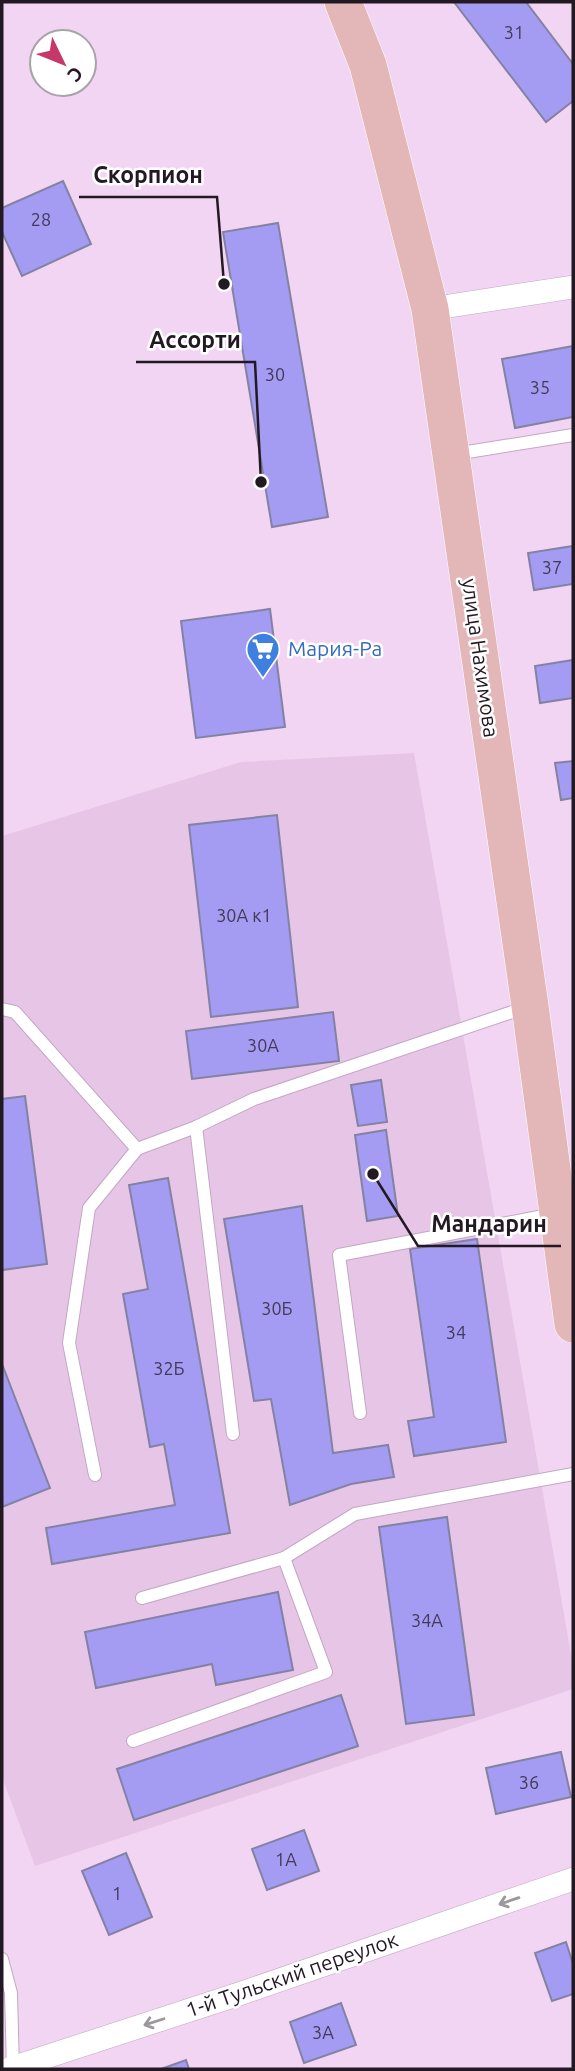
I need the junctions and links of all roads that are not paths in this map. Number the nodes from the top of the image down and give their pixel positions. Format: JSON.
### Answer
{"nodes":[{"id":1,"x":343,"y":2,"type":"edge"},
{"id":2,"x":573,"y":287,"type":"edge"},
{"id":3,"x":430,"y":309,"type":"junction"},
{"id":4,"x":573,"y":435,"type":"edge"},
{"id":5,"x":451,"y":454,"type":"junction"},
{"id":6,"x":530,"y":1006,"type":"junction"},
{"id":7,"x":2,"y":1009,"type":"edge"},
{"id":8,"x":196,"y":1127,"type":"junction"},
{"id":9,"x":136,"y":1149,"type":"junction"},
{"id":10,"x":558,"y":1213,"type":"junction"},
{"id":11,"x":573,"y":1324,"type":"edge"},
{"id":12,"x":360,"y":1413,"type":"dead end"},
{"id":13,"x":233,"y":1434,"type":"dead end"},
{"id":14,"x":573,"y":1474,"type":"edge"},
{"id":15,"x":95,"y":1475,"type":"dead end"},
{"id":16,"x":284,"y":1558,"type":"junction"},
{"id":17,"x":142,"y":1598,"type":"dead end"},
{"id":18,"x":133,"y":1741,"type":"dead end"},
{"id":19,"x":573,"y":1879,"type":"edge"},
{"id":20,"x":2,"y":1959,"type":"edge"},
{"id":21,"x":11,"y":2069,"type":"edge"}],
"edges":[{"from":1,"to":3,"type":"main road","name":"улица Нахимова"},
{"from":2,"to":3,"type":"street"},
{"from":3,"to":5,"type":"main road","name":"улица Нахимова"},
{"from":4,"to":5,"type":"lane"},
{"from":5,"to":6,"type":"main road","name":"улица Нахимова"},
{"from":6,"to":8,"type":"lane"},
{"from":6,"to":10,"type":"main road","name":"улица Нахимова"},
{"from":7,"to":9,"type":"lane"},
{"from":8,"to":9,"type":"lane"},
{"from":8,"to":13,"type":"lane"},
{"from":9,"to":15,"type":"lane"},
{"from":10,"to":11,"type":"main road","name":"улица Нахимова"},
{"from":10,"to":12,"type":"lane"},
{"from":14,"to":16,"type":"lane"},
{"from":16,"to":17,"type":"lane"},
{"from":16,"to":18,"type":"lane"},
{"from":19,"to":21,"type":"street","name":"1-й Тульский переулок","one_way":true},
{"from":20,"to":21,"type":"lane"}]}
